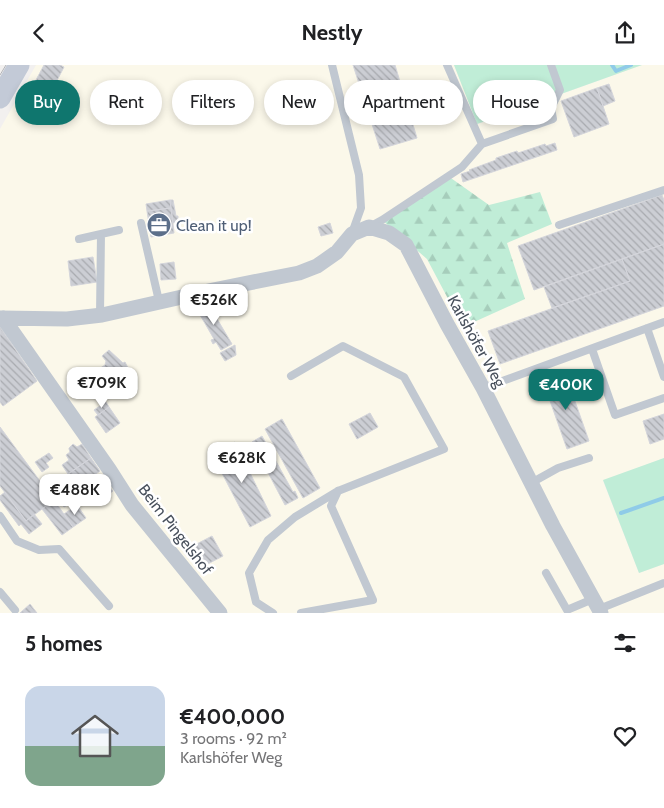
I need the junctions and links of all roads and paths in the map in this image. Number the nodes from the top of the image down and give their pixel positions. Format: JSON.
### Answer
{"nodes":[{"id":1,"x":19,"y":65,"type":"edge"},
{"id":2,"x":332,"y":65,"type":"edge"},
{"id":3,"x":551,"y":65,"type":"edge"},
{"id":4,"x":450,"y":66,"type":"edge"},
{"id":5,"x":0,"y":98,"type":"edge"},
{"id":6,"x":482,"y":144,"type":"junction"},
{"id":7,"x":664,"y":190,"type":"edge"},
{"id":8,"x":141,"y":223,"type":"dead end"},
{"id":9,"x":559,"y":225,"type":"dead end"},
{"id":10,"x":369,"y":227,"type":"junction"},
{"id":11,"x":119,"y":230,"type":"dead end"},
{"id":12,"x":101,"y":234,"type":"junction"},
{"id":13,"x":352,"y":234,"type":"junction"},
{"id":14,"x":79,"y":239,"type":"dead end"},
{"id":15,"x":159,"y":301,"type":"junction"},
{"id":16,"x":100,"y":315,"type":"junction"},
{"id":17,"x":1,"y":318,"type":"edge"},
{"id":18,"x":664,"y":322,"type":"edge"},
{"id":19,"x":647,"y":329,"type":"junction"},
{"id":20,"x":592,"y":349,"type":"junction"},
{"id":21,"x":291,"y":376,"type":"dead end"},
{"id":22,"x":664,"y":377,"type":"edge"},
{"id":23,"x":484,"y":388,"type":"junction"},
{"id":24,"x":664,"y":399,"type":"edge"},
{"id":25,"x":590,"y":458,"type":"dead end"},
{"id":26,"x":531,"y":483,"type":"junction"},
{"id":27,"x":338,"y":491,"type":"junction"},
{"id":28,"x":0,"y":516,"type":"edge"},
{"id":29,"x":546,"y":573,"type":"dead end"},
{"id":30,"x":664,"y":583,"type":"edge"},
{"id":31,"x":0,"y":592,"type":"edge"},
{"id":32,"x":108,"y":606,"type":"dead end"},
{"id":33,"x":598,"y":607,"type":"edge"},
{"id":34,"x":15,"y":609,"type":"dead end"},
{"id":35,"x":220,"y":613,"type":"edge"},
{"id":36,"x":273,"y":613,"type":"edge"},
{"id":37,"x":301,"y":613,"type":"edge"}],
"edges":[{"from":1,"to":5,"type":"street"},
{"from":2,"to":13,"type":"lane"},
{"from":3,"to":6,"type":"lane"},
{"from":4,"to":6,"type":"lane"},
{"from":6,"to":10,"type":"lane"},
{"from":7,"to":9,"type":"lane"},
{"from":8,"to":15,"type":"lane"},
{"from":10,"to":13,"type":"street"},
{"from":10,"to":23,"type":"street","name":"Karlshöfer Weg"},
{"from":11,"to":12,"type":"lane"},
{"from":12,"to":14,"type":"lane"},
{"from":12,"to":16,"type":"lane"},
{"from":13,"to":15,"type":"street"},
{"from":15,"to":16,"type":"street"},
{"from":16,"to":17,"type":"street"},
{"from":17,"to":35,"type":"street","name":"Beim Pingelshof"},
{"from":18,"to":19,"type":"lane"},
{"from":19,"to":20,"type":"lane"},
{"from":19,"to":22,"type":"lane"},
{"from":20,"to":23,"type":"lane"},
{"from":20,"to":24,"type":"lane"},
{"from":21,"to":27,"type":"lane"},
{"from":23,"to":26,"type":"street","name":"Karlshöfer Weg"},
{"from":25,"to":26,"type":"lane"},
{"from":26,"to":33,"type":"street","name":"Karlshöfer Weg"},
{"from":27,"to":36,"type":"lane"},
{"from":27,"to":37,"type":"lane"},
{"from":28,"to":32,"type":"lane"},
{"from":29,"to":33,"type":"lane"},
{"from":30,"to":33,"type":"lane"},
{"from":31,"to":34,"type":"lane"}]}
